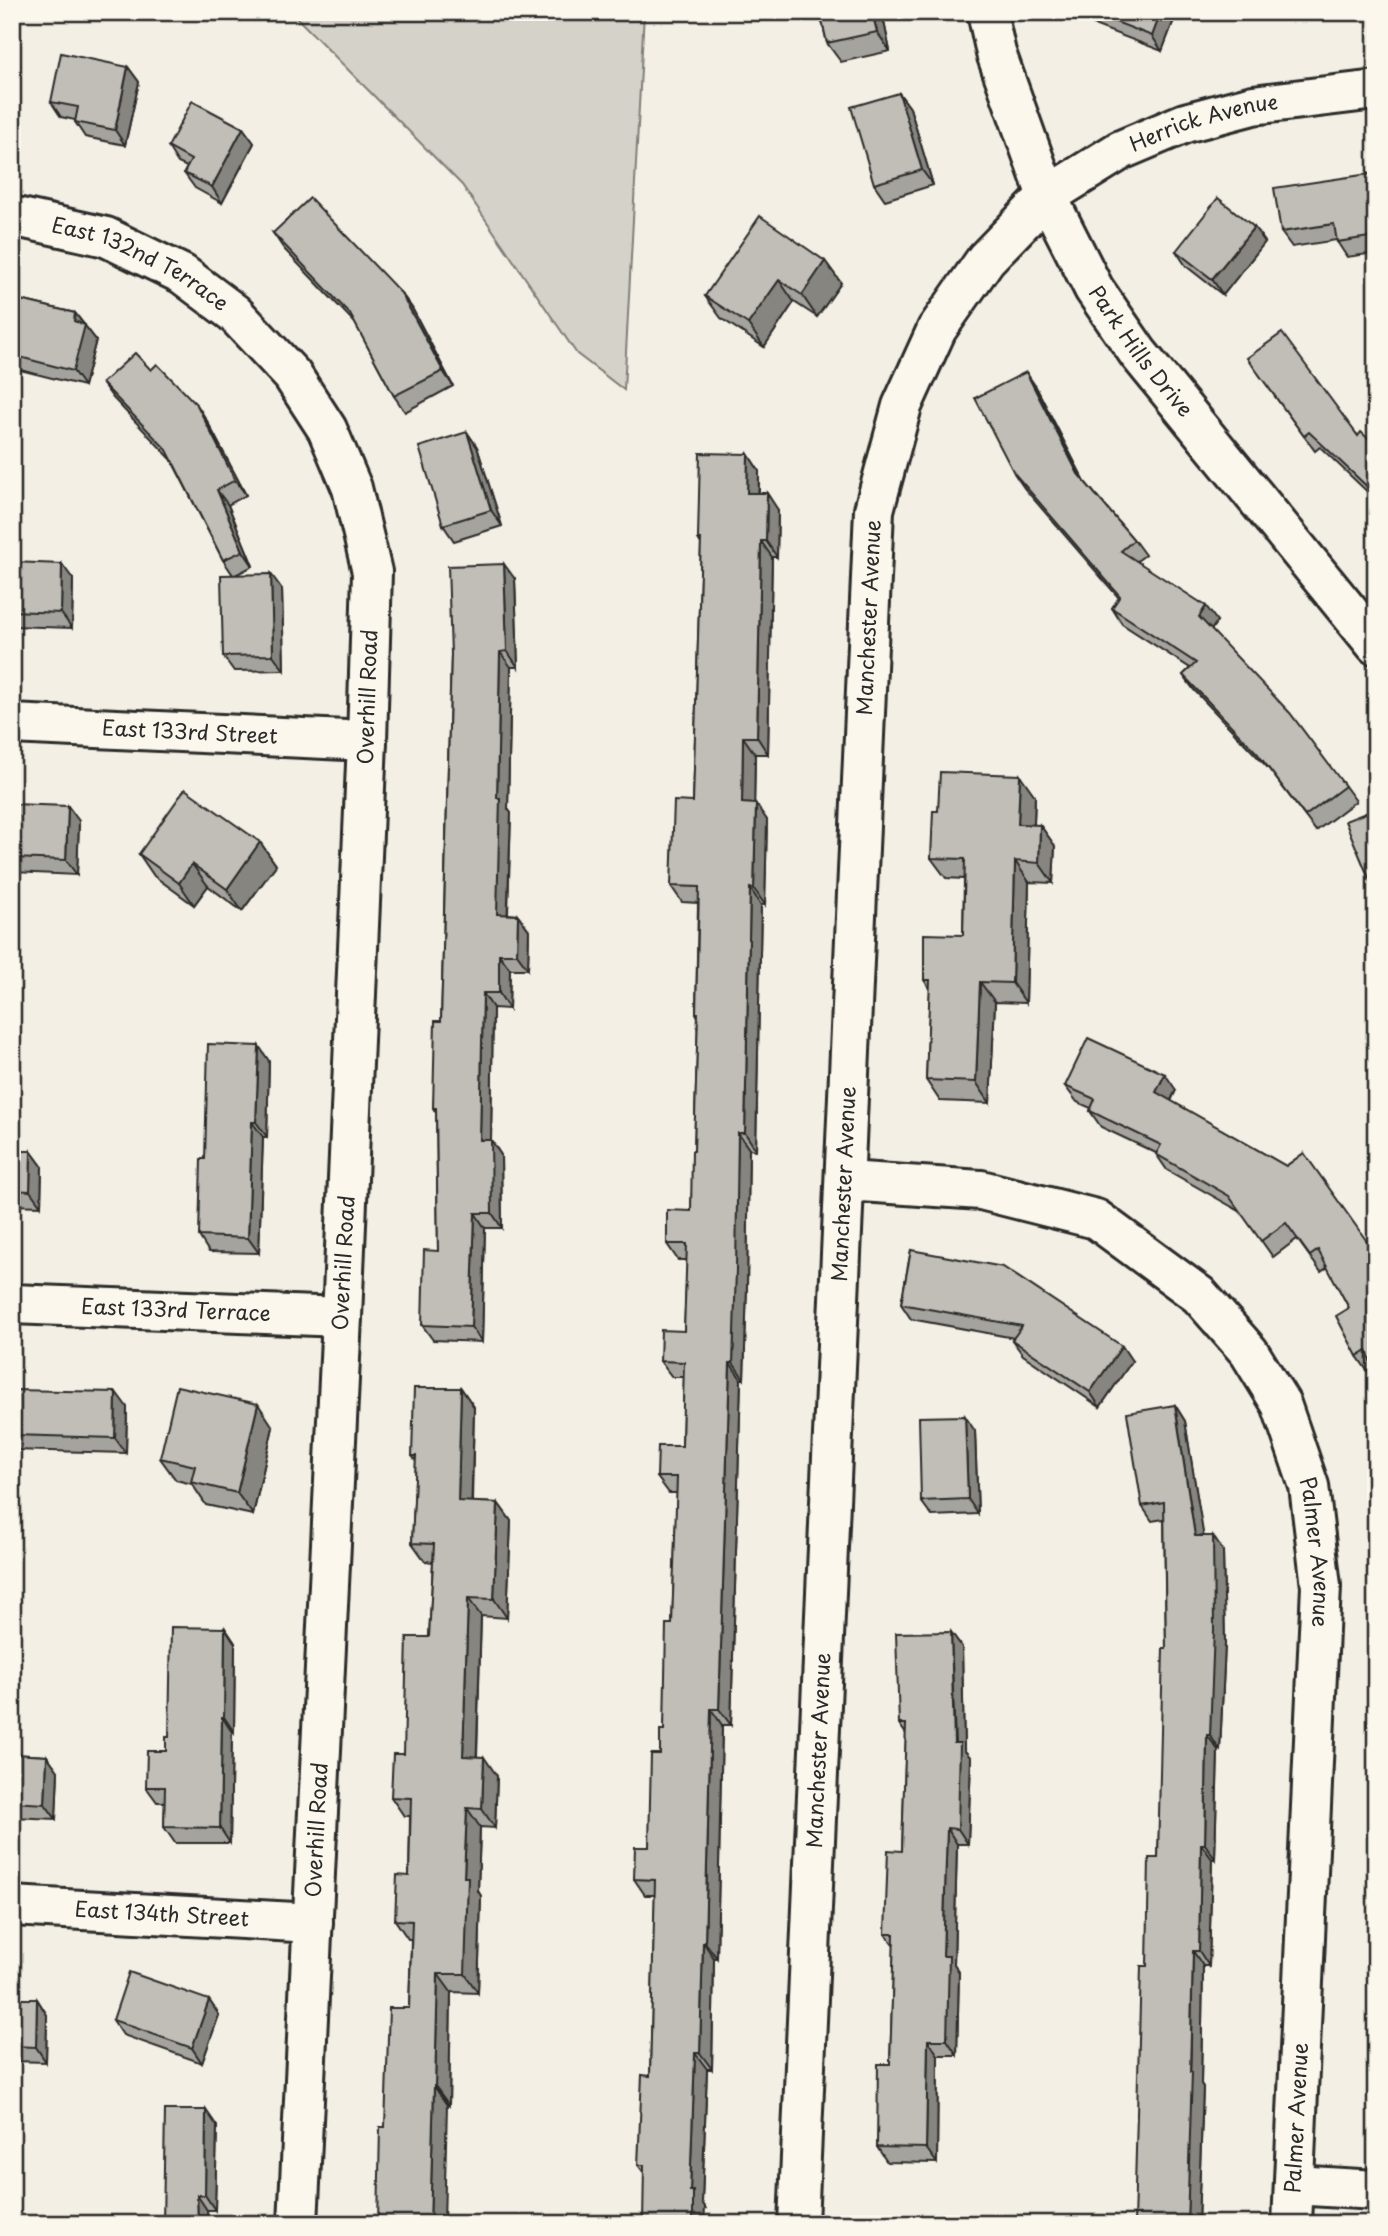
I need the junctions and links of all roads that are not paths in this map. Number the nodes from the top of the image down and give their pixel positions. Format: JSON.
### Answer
{"nodes":[{"id":1,"x":987,"y":12,"type":"edge"},
{"id":2,"x":1376,"y":90,"type":"edge"},
{"id":3,"x":1047,"y":196,"type":"junction"},
{"id":4,"x":12,"y":216,"type":"edge"},
{"id":5,"x":254,"y":335,"type":"joint"},
{"id":6,"x":1376,"y":645,"type":"edge"},
{"id":7,"x":12,"y":723,"type":"edge"},
{"id":8,"x":367,"y":741,"type":"junction"},
{"id":9,"x":846,"y":1181,"type":"junction"},
{"id":10,"x":12,"y":1304,"type":"edge"},
{"id":11,"x":342,"y":1317,"type":"junction"},
{"id":12,"x":12,"y":1906,"type":"edge"},
{"id":13,"x":313,"y":1923,"type":"junction"},
{"id":14,"x":1294,"y":2185,"type":"junction"},
{"id":15,"x":1376,"y":2190,"type":"edge"},
{"id":16,"x":298,"y":2224,"type":"edge"},
{"id":17,"x":798,"y":2224,"type":"edge"},
{"id":18,"x":1292,"y":2224,"type":"edge"}],
"edges":[{"from":1,"to":3,"type":"street","name":"Park Hills Drive"},
{"from":2,"to":3,"type":"street","name":"Herrick Avenue"},
{"from":3,"to":6,"type":"street","name":"Park Hills Drive"},
{"from":3,"to":9,"type":"street","name":"Manchester Avenue"},
{"from":4,"to":5,"type":"street","name":"East 132nd Terrace"},
{"from":5,"to":8,"type":"street","name":"Overhill Road"},
{"from":7,"to":8,"type":"street","name":"East 133rd Street"},
{"from":8,"to":11,"type":"street","name":"Overhill Road"},
{"from":9,"to":14,"type":"street","name":"Palmer Avenue"},
{"from":9,"to":17,"type":"street","name":"Manchester Avenue"},
{"from":10,"to":11,"type":"street","name":"East 133rd Terrace"},
{"from":11,"to":13,"type":"street","name":"Overhill Road"},
{"from":12,"to":13,"type":"street","name":"East 134th Street"},
{"from":13,"to":16,"type":"street","name":"Overhill Road"},
{"from":14,"to":15,"type":"street"},
{"from":14,"to":18,"type":"street","name":"Palmer Avenue"}]}
